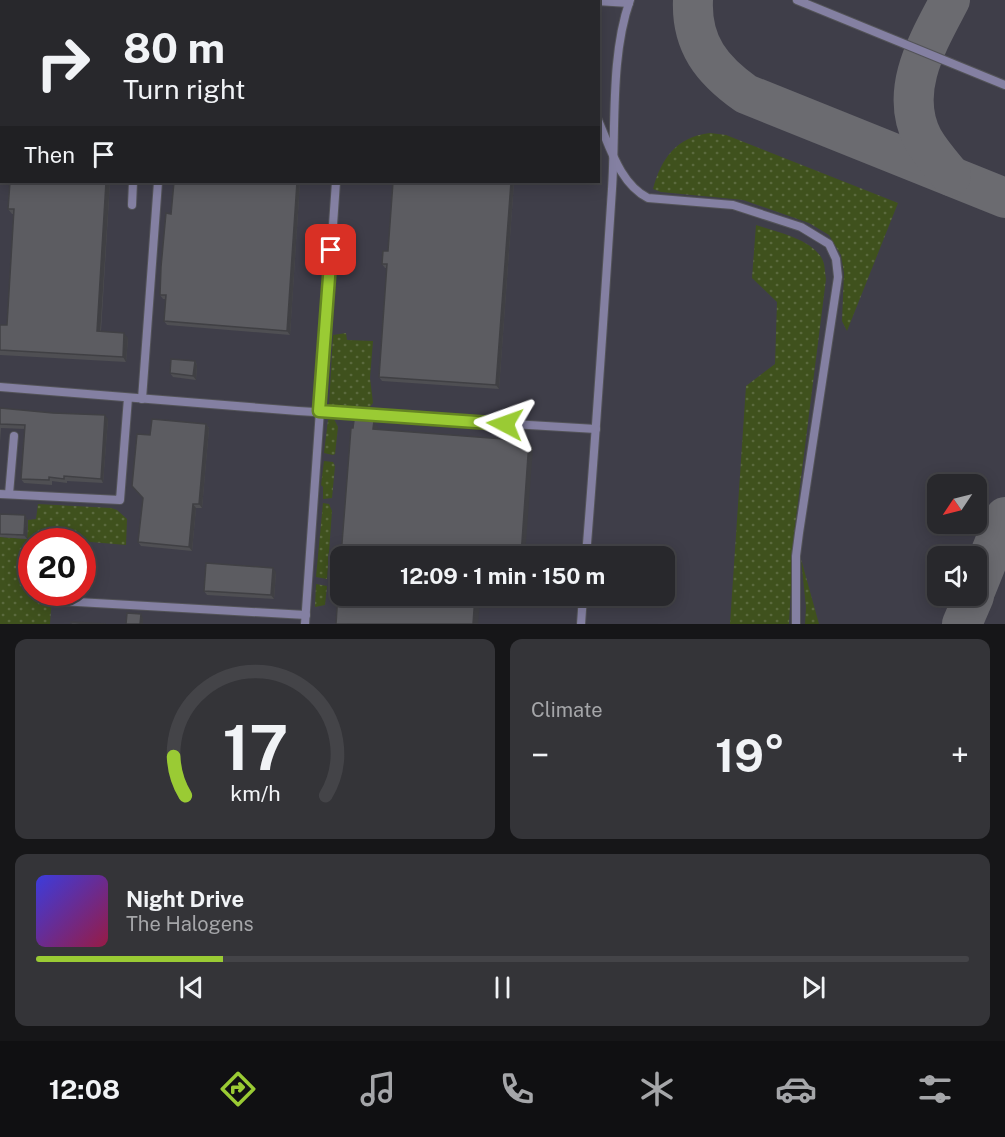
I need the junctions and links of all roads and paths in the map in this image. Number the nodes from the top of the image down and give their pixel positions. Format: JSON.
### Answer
{"nodes":[{"id":1,"x":600,"y":0,"type":"edge"},
{"id":2,"x":797,"y":0,"type":"edge"},
{"id":3,"x":629,"y":1,"type":"edge"},
{"id":4,"x":1005,"y":85,"type":"edge"},
{"id":5,"x":600,"y":125,"type":"edge"},
{"id":6,"x":613,"y":155,"type":"junction"},
{"id":7,"x":133,"y":183,"type":"edge"},
{"id":8,"x":158,"y":183,"type":"edge"},
{"id":9,"x":336,"y":183,"type":"edge"},
{"id":10,"x":132,"y":205,"type":"dead end"},
{"id":11,"x":0,"y":387,"type":"edge"},
{"id":12,"x":128,"y":398,"type":"junction"},
{"id":13,"x":142,"y":399,"type":"junction"},
{"id":14,"x":319,"y":411,"type":"junction"},
{"id":15,"x":596,"y":429,"type":"junction"},
{"id":16,"x":14,"y":436,"type":"dead end"},
{"id":17,"x":0,"y":494,"type":"edge"},
{"id":18,"x":9,"y":494,"type":"junction"},
{"id":19,"x":587,"y":546,"type":"edge"},
{"id":20,"x":96,"y":603,"type":"edge"},
{"id":21,"x":582,"y":606,"type":"edge"},
{"id":22,"x":306,"y":615,"type":"junction"},
{"id":23,"x":305,"y":624,"type":"edge"},
{"id":24,"x":581,"y":624,"type":"edge"},
{"id":25,"x":796,"y":624,"type":"edge"}],
"edges":[{"from":1,"to":3,"type":"lane"},
{"from":2,"to":4,"type":"lane"},
{"from":3,"to":6,"type":"lane"},
{"from":5,"to":6,"type":"lane"},
{"from":6,"to":15,"type":"lane"},
{"from":6,"to":25,"type":"lane"},
{"from":7,"to":10,"type":"lane"},
{"from":8,"to":13,"type":"lane"},
{"from":9,"to":14,"type":"lane"},
{"from":11,"to":12,"type":"lane"},
{"from":12,"to":13,"type":"lane"},
{"from":12,"to":18,"type":"lane"},
{"from":13,"to":14,"type":"lane"},
{"from":14,"to":15,"type":"lane"},
{"from":14,"to":22,"type":"lane"},
{"from":15,"to":19,"type":"lane"},
{"from":16,"to":18,"type":"lane"},
{"from":17,"to":18,"type":"lane"},
{"from":20,"to":22,"type":"lane"},
{"from":21,"to":24,"type":"lane"},
{"from":22,"to":23,"type":"lane"}]}
